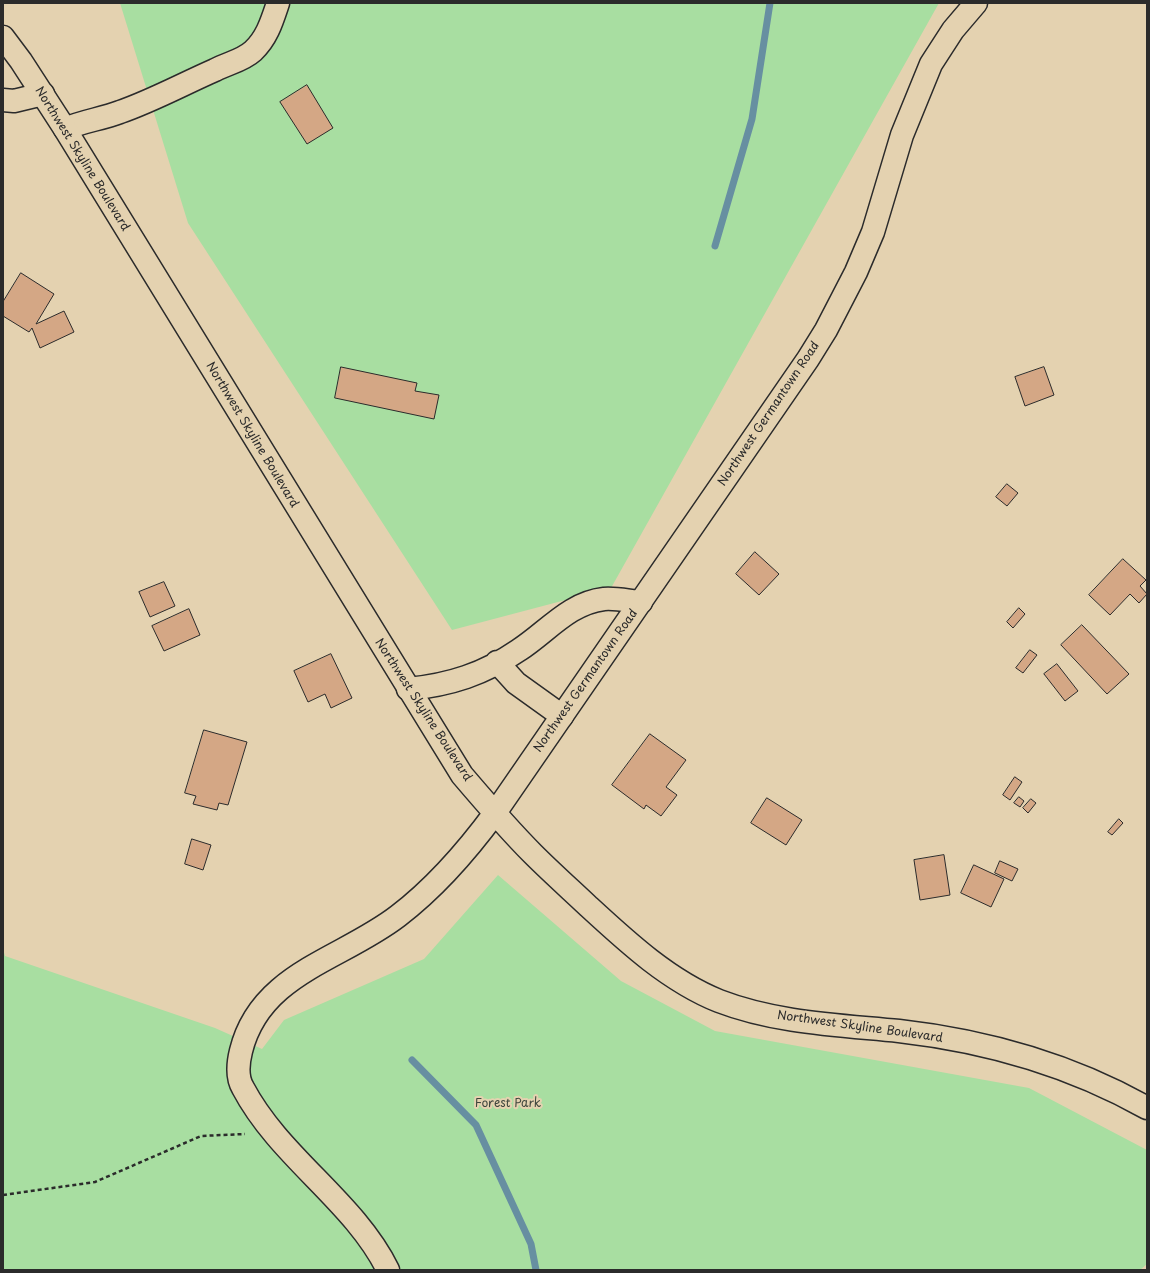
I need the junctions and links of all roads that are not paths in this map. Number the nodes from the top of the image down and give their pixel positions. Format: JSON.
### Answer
{"nodes":[{"id":1,"x":278,"y":3,"type":"edge"},
{"id":2,"x":976,"y":3,"type":"edge"},
{"id":3,"x":3,"y":37,"type":"edge"},
{"id":4,"x":43,"y":94,"type":"junction"},
{"id":5,"x":3,"y":100,"type":"edge"},
{"id":6,"x":65,"y":129,"type":"junction"},
{"id":7,"x":641,"y":602,"type":"junction"},
{"id":8,"x":497,"y":662,"type":"junction"},
{"id":9,"x":408,"y":689,"type":"junction"},
{"id":10,"x":562,"y":716,"type":"junction"},
{"id":11,"x":495,"y":813,"type":"junction"},
{"id":12,"x":1147,"y":1108,"type":"edge"},
{"id":13,"x":388,"y":1270,"type":"edge"}],
"edges":[{"from":1,"to":6,"type":"main road"},
{"from":2,"to":7,"type":"main road","name":"Northwest Germantown Road"},
{"from":3,"to":4,"type":"main road","name":"Northwest Skyline Boulevard"},
{"from":4,"to":5,"type":"main road"},
{"from":4,"to":6,"type":"main road","name":"Northwest Skyline Boulevard"},
{"from":6,"to":9,"type":"main road","name":"Northwest Skyline Boulevard"},
{"from":7,"to":8,"type":"main road"},
{"from":7,"to":10,"type":"main road","name":"Northwest Germantown Road"},
{"from":8,"to":9,"type":"main road"},
{"from":8,"to":10,"type":"main road"},
{"from":9,"to":11,"type":"main road","name":"Northwest Skyline Boulevard"},
{"from":10,"to":11,"type":"main road","name":"Northwest Germantown Road"},
{"from":11,"to":12,"type":"main road","name":"Northwest Skyline Boulevard"},
{"from":11,"to":13,"type":"main road","name":"Northwest Germantown Road"}]}
